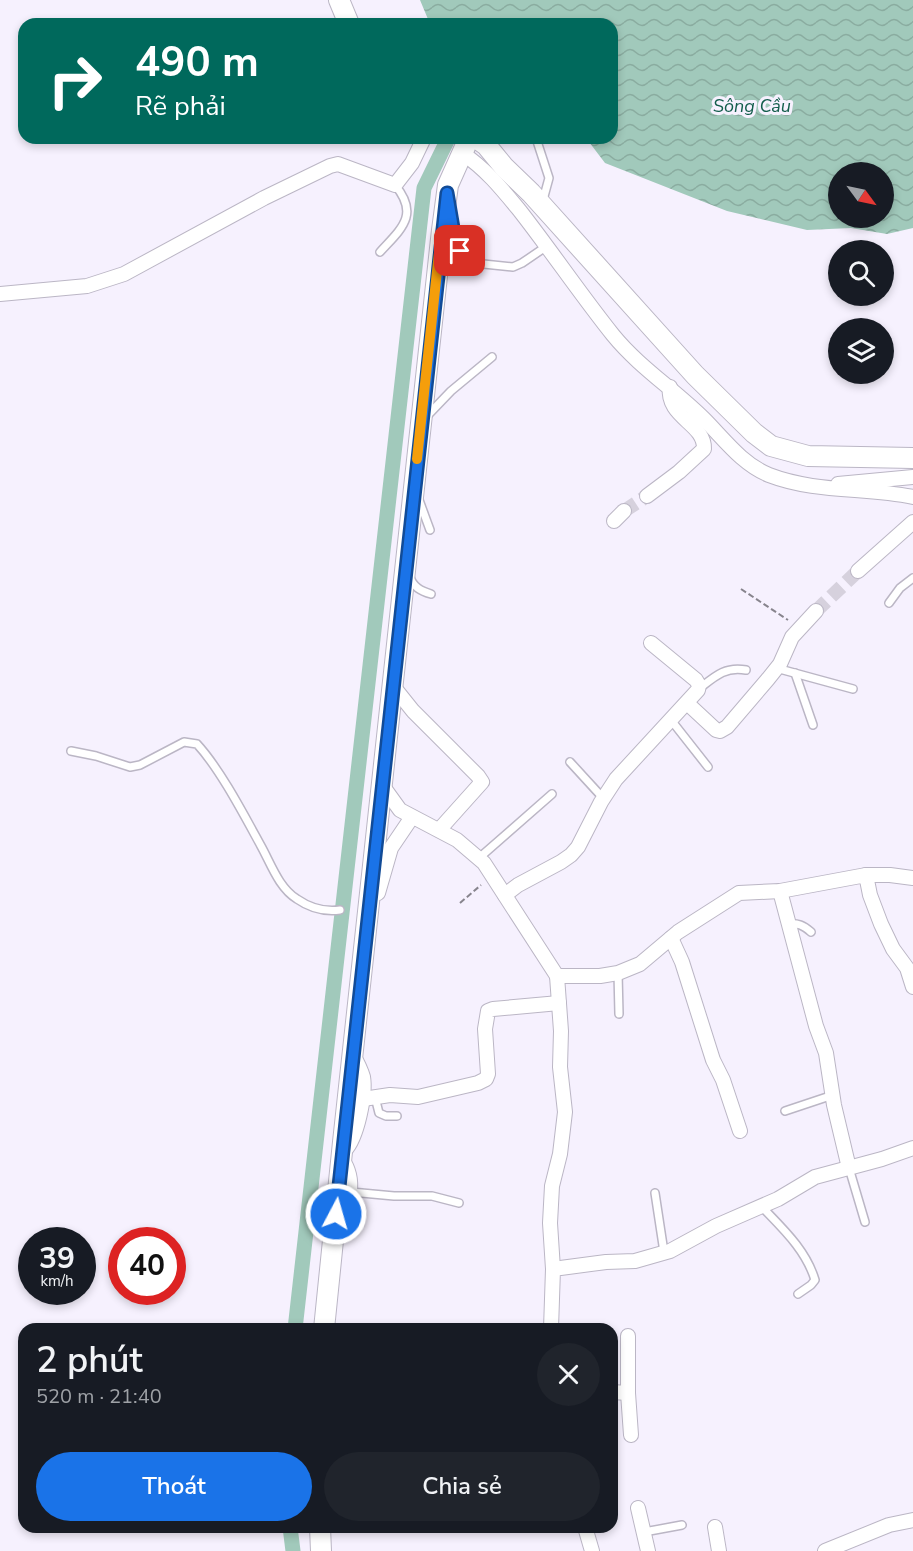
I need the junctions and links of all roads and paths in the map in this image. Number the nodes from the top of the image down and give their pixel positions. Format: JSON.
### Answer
{"nodes":[{"id":1,"x":339,"y":0,"type":"edge"},
{"id":2,"x":346,"y":18,"type":"edge"},
{"id":3,"x":421,"y":144,"type":"edge"},
{"id":4,"x":485,"y":144,"type":"edge"},
{"id":5,"x":538,"y":144,"type":"edge"},
{"id":6,"x":466,"y":146,"type":"edge"},
{"id":7,"x":398,"y":182,"type":"junction"},
{"id":8,"x":447,"y":193,"type":"junction"},
{"id":9,"x":542,"y":205,"type":"junction"},
{"id":10,"x":546,"y":246,"type":"junction"},
{"id":11,"x":380,"y":252,"type":"dead end"},
{"id":12,"x":0,"y":294,"type":"edge"},
{"id":13,"x":492,"y":357,"type":"dead end"},
{"id":14,"x":670,"y":387,"type":"junction"},
{"id":15,"x":421,"y":422,"type":"junction"},
{"id":16,"x":913,"y":458,"type":"edge"},
{"id":17,"x":913,"y":477,"type":"edge"},
{"id":18,"x":812,"y":485,"type":"junction"},
{"id":19,"x":414,"y":490,"type":"junction"},
{"id":20,"x":647,"y":496,"type":"tunnel mouth"},
{"id":21,"x":913,"y":497,"type":"edge"},
{"id":22,"x":624,"y":511,"type":"tunnel mouth"},
{"id":23,"x":614,"y":522,"type":"dead end"},
{"id":24,"x":913,"y":522,"type":"edge"},
{"id":25,"x":430,"y":530,"type":"dead end"},
{"id":26,"x":406,"y":563,"type":"junction"},
{"id":27,"x":858,"y":571,"type":"tunnel mouth"},
{"id":28,"x":913,"y":578,"type":"edge"},
{"id":29,"x":741,"y":588,"type":"dead end"},
{"id":30,"x":431,"y":594,"type":"dead end"},
{"id":31,"x":889,"y":603,"type":"dead end"},
{"id":32,"x":816,"y":611,"type":"tunnel mouth"},
{"id":33,"x":800,"y":628,"type":"junction"},
{"id":34,"x":651,"y":643,"type":"dead end"},
{"id":35,"x":776,"y":668,"type":"junction"},
{"id":36,"x":746,"y":670,"type":"dead end"},
{"id":37,"x":795,"y":673,"type":"junction"},
{"id":38,"x":393,"y":686,"type":"junction"},
{"id":39,"x":853,"y":689,"type":"dead end"},
{"id":40,"x":698,"y":690,"type":"junction"},
{"id":41,"x":687,"y":703,"type":"junction"},
{"id":42,"x":671,"y":720,"type":"junction"},
{"id":43,"x":813,"y":725,"type":"dead end"},
{"id":44,"x":71,"y":751,"type":"dead end"},
{"id":45,"x":570,"y":762,"type":"dead end"},
{"id":46,"x":708,"y":767,"type":"dead end"},
{"id":47,"x":382,"y":785,"type":"junction"},
{"id":48,"x":552,"y":794,"type":"dead end"},
{"id":49,"x":603,"y":798,"type":"junction"},
{"id":50,"x":412,"y":817,"type":"junction"},
{"id":51,"x":439,"y":830,"type":"junction"},
{"id":52,"x":479,"y":858,"type":"junction"},
{"id":53,"x":866,"y":875,"type":"junction"},
{"id":54,"x":492,"y":876,"type":"junction"},
{"id":55,"x":913,"y":878,"type":"edge"},
{"id":56,"x":780,"y":891,"type":"junction"},
{"id":57,"x":505,"y":895,"type":"junction"},
{"id":58,"x":460,"y":903,"type":"dead end"},
{"id":59,"x":364,"y":909,"type":"junction"},
{"id":60,"x":340,"y":910,"type":"dead end"},
{"id":61,"x":788,"y":924,"type":"junction"},
{"id":62,"x":811,"y":932,"type":"dead end"},
{"id":63,"x":671,"y":938,"type":"junction"},
{"id":64,"x":618,"y":973,"type":"junction"},
{"id":65,"x":557,"y":976,"type":"junction"},
{"id":66,"x":913,"y":987,"type":"edge"},
{"id":67,"x":558,"y":1003,"type":"junction"},
{"id":68,"x":620,"y":1014,"type":"dead end"},
{"id":69,"x":353,"y":1054,"type":"junction"},
{"id":70,"x":833,"y":1095,"type":"junction"},
{"id":71,"x":369,"y":1098,"type":"junction"},
{"id":72,"x":785,"y":1111,"type":"dead end"},
{"id":73,"x":397,"y":1116,"type":"dead end"},
{"id":74,"x":740,"y":1131,"type":"dead end"},
{"id":75,"x":913,"y":1148,"type":"edge"},
{"id":76,"x":342,"y":1155,"type":"junction"},
{"id":77,"x":849,"y":1168,"type":"junction"},
{"id":78,"x":351,"y":1192,"type":"junction"},
{"id":79,"x":654,"y":1193,"type":"dead end"},
{"id":80,"x":459,"y":1203,"type":"dead end"},
{"id":81,"x":762,"y":1206,"type":"junction"},
{"id":82,"x":865,"y":1222,"type":"dead end"},
{"id":83,"x":334,"y":1232,"type":"junction"},
{"id":84,"x":664,"y":1252,"type":"junction"},
{"id":85,"x":553,"y":1269,"type":"junction"},
{"id":86,"x":798,"y":1294,"type":"dead end"},
{"id":87,"x":325,"y":1323,"type":"edge"},
{"id":88,"x":551,"y":1323,"type":"edge"},
{"id":89,"x":628,"y":1336,"type":"dead end"},
{"id":90,"x":618,"y":1392,"type":"edge"},
{"id":91,"x":628,"y":1393,"type":"junction"},
{"id":92,"x":631,"y":1435,"type":"dead end"},
{"id":93,"x":638,"y":1508,"type":"dead end"},
{"id":94,"x":913,"y":1521,"type":"edge"},
{"id":95,"x":682,"y":1525,"type":"dead end"},
{"id":96,"x":715,"y":1527,"type":"dead end"},
{"id":97,"x":644,"y":1532,"type":"junction"},
{"id":98,"x":320,"y":1533,"type":"edge"},
{"id":99,"x":586,"y":1533,"type":"edge"},
{"id":100,"x":843,"y":1547,"type":"edge"},
{"id":101,"x":321,"y":1551,"type":"edge"},
{"id":102,"x":591,"y":1551,"type":"edge"},
{"id":103,"x":648,"y":1551,"type":"edge"},
{"id":104,"x":719,"y":1551,"type":"edge"},
{"id":105,"x":825,"y":1551,"type":"edge"}],
"edges":[{"from":1,"to":2,"type":"street"},
{"from":3,"to":7,"type":"street"},
{"from":4,"to":9,"type":"street"},
{"from":5,"to":9,"type":"lane"},
{"from":6,"to":8,"type":"street"},
{"from":6,"to":10,"type":"street"},
{"from":7,"to":11,"type":"lane"},
{"from":7,"to":12,"type":"street"},
{"from":8,"to":10,"type":"lane"},
{"from":8,"to":15,"type":"street"},
{"from":9,"to":16,"type":"street"},
{"from":10,"to":14,"type":"street"},
{"from":13,"to":15,"type":"lane"},
{"from":14,"to":18,"type":"street"},
{"from":14,"to":20,"type":"street"},
{"from":15,"to":19,"type":"street"},
{"from":17,"to":18,"type":"street"},
{"from":18,"to":21,"type":"street"},
{"from":19,"to":25,"type":"lane"},
{"from":19,"to":26,"type":"street"},
{"from":22,"to":23,"type":"street"},
{"from":24,"to":27,"type":"street"},
{"from":26,"to":30,"type":"lane"},
{"from":26,"to":38,"type":"street"},
{"from":28,"to":31,"type":"lane"},
{"from":29,"to":33,"type":"path"},
{"from":32,"to":33,"type":"street"},
{"from":33,"to":35,"type":"street"},
{"from":34,"to":40,"type":"street"},
{"from":35,"to":37,"type":"lane"},
{"from":35,"to":41,"type":"street"},
{"from":36,"to":40,"type":"lane"},
{"from":37,"to":39,"type":"lane"},
{"from":37,"to":43,"type":"lane"},
{"from":38,"to":47,"type":"street"},
{"from":38,"to":51,"type":"street"},
{"from":40,"to":41,"type":"street"},
{"from":41,"to":42,"type":"street"},
{"from":42,"to":46,"type":"lane"},
{"from":42,"to":49,"type":"street"},
{"from":44,"to":60,"type":"lane"},
{"from":45,"to":49,"type":"lane"},
{"from":47,"to":50,"type":"street"},
{"from":47,"to":59,"type":"street"},
{"from":48,"to":52,"type":"lane"},
{"from":49,"to":57,"type":"street"},
{"from":50,"to":51,"type":"street"},
{"from":50,"to":59,"type":"street"},
{"from":51,"to":52,"type":"street"},
{"from":52,"to":54,"type":"street"},
{"from":53,"to":55,"type":"street"},
{"from":53,"to":56,"type":"street"},
{"from":53,"to":66,"type":"street"},
{"from":54,"to":57,"type":"street"},
{"from":54,"to":58,"type":"path"},
{"from":56,"to":61,"type":"street"},
{"from":56,"to":63,"type":"street"},
{"from":57,"to":65,"type":"street"},
{"from":59,"to":69,"type":"street"},
{"from":61,"to":62,"type":"lane"},
{"from":61,"to":70,"type":"street"},
{"from":63,"to":64,"type":"street"},
{"from":63,"to":74,"type":"street"},
{"from":64,"to":65,"type":"street"},
{"from":64,"to":68,"type":"lane"},
{"from":65,"to":67,"type":"street"},
{"from":67,"to":71,"type":"street"},
{"from":67,"to":85,"type":"street"},
{"from":69,"to":71,"type":"street"},
{"from":69,"to":76,"type":"street"},
{"from":70,"to":72,"type":"lane"},
{"from":70,"to":77,"type":"street"},
{"from":71,"to":73,"type":"lane"},
{"from":71,"to":76,"type":"street"},
{"from":75,"to":77,"type":"street"},
{"from":76,"to":78,"type":"street"},
{"from":76,"to":83,"type":"street"},
{"from":77,"to":81,"type":"street"},
{"from":77,"to":82,"type":"lane"},
{"from":78,"to":80,"type":"lane"},
{"from":78,"to":83,"type":"street"},
{"from":79,"to":84,"type":"lane"},
{"from":81,"to":84,"type":"street"},
{"from":81,"to":86,"type":"lane"},
{"from":83,"to":87,"type":"street"},
{"from":84,"to":85,"type":"street"},
{"from":85,"to":88,"type":"street"},
{"from":89,"to":91,"type":"street"},
{"from":90,"to":91,"type":"street"},
{"from":91,"to":92,"type":"street"},
{"from":93,"to":97,"type":"street"},
{"from":94,"to":100,"type":"street"},
{"from":95,"to":97,"type":"lane"},
{"from":96,"to":104,"type":"street"},
{"from":97,"to":103,"type":"street"},
{"from":98,"to":101,"type":"street"},
{"from":99,"to":102,"type":"street"},
{"from":100,"to":105,"type":"street"}]}
